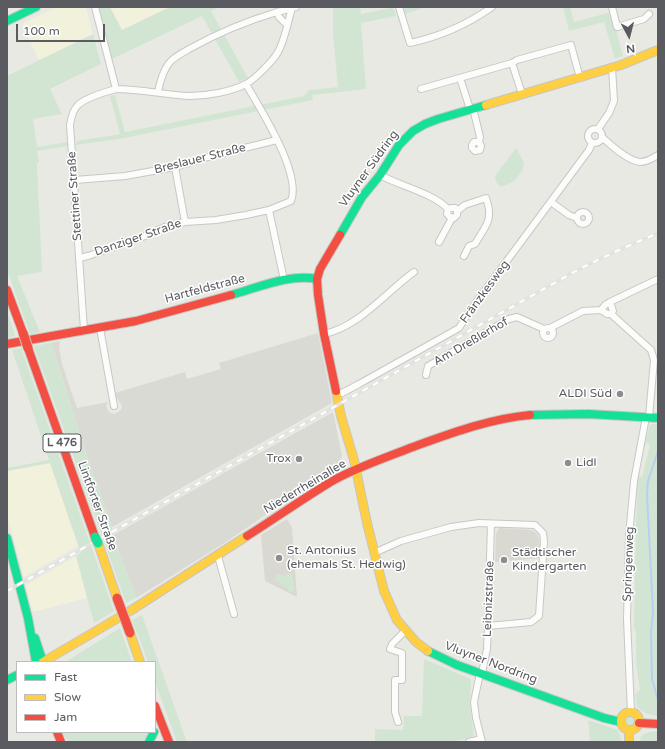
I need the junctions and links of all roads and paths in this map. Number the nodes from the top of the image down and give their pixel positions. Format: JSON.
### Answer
{"nodes":[{"id":1,"x":36,"y":7,"type":"edge"},
{"id":2,"x":95,"y":7,"type":"edge"},
{"id":3,"x":399,"y":7,"type":"edge"},
{"id":4,"x":492,"y":7,"type":"edge"},
{"id":5,"x":612,"y":7,"type":"edge"},
{"id":6,"x":294,"y":8,"type":"edge"},
{"id":7,"x":22,"y":10,"type":"edge"},
{"id":8,"x":277,"y":12,"type":"junction"},
{"id":9,"x":649,"y":14,"type":"dead end"},
{"id":10,"x":7,"y":21,"type":"edge"},
{"id":11,"x":287,"y":25,"type":"junction"},
{"id":12,"x":658,"y":50,"type":"edge"},
{"id":13,"x":512,"y":63,"type":"junction"},
{"id":14,"x":612,"y":68,"type":"junction"},
{"id":15,"x":460,"y":78,"type":"junction"},
{"id":16,"x":580,"y":78,"type":"junction"},
{"id":17,"x":246,"y":84,"type":"junction"},
{"id":18,"x":116,"y":89,"type":"junction"},
{"id":19,"x":421,"y":89,"type":"dead end"},
{"id":20,"x":158,"y":92,"type":"junction"},
{"id":21,"x":522,"y":94,"type":"junction"},
{"id":22,"x":471,"y":109,"type":"junction"},
{"id":23,"x":598,"y":129,"type":"junction"},
{"id":24,"x":603,"y":138,"type":"junction"},
{"id":25,"x":277,"y":140,"type":"junction"},
{"id":26,"x":479,"y":142,"type":"dead end"},
{"id":27,"x":592,"y":143,"type":"junction"},
{"id":28,"x":658,"y":156,"type":"edge"},
{"id":29,"x":175,"y":167,"type":"junction"},
{"id":30,"x":380,"y":175,"type":"junction"},
{"id":31,"x":75,"y":180,"type":"junction"},
{"id":32,"x":550,"y":202,"type":"junction"},
{"id":33,"x":269,"y":210,"type":"junction"},
{"id":34,"x":448,"y":210,"type":"junction"},
{"id":35,"x":457,"y":211,"type":"junction"},
{"id":36,"x":452,"y":218,"type":"junction"},
{"id":37,"x":577,"y":218,"type":"dead end"},
{"id":38,"x":185,"y":222,"type":"junction"},
{"id":39,"x":439,"y":242,"type":"dead end"},
{"id":40,"x":464,"y":256,"type":"dead end"},
{"id":41,"x":79,"y":258,"type":"junction"},
{"id":42,"x":414,"y":272,"type":"dead end"},
{"id":43,"x":318,"y":279,"type":"junction"},
{"id":44,"x":658,"y":279,"type":"edge"},
{"id":45,"x":284,"y":280,"type":"junction"},
{"id":46,"x":7,"y":290,"type":"edge"},
{"id":47,"x":610,"y":302,"type":"junction"},
{"id":48,"x":601,"y":310,"type":"junction"},
{"id":49,"x":611,"y":314,"type":"junction"},
{"id":50,"x":100,"y":328,"type":"junction"},
{"id":51,"x":84,"y":330,"type":"junction"},
{"id":52,"x":324,"y":334,"type":"junction"},
{"id":53,"x":7,"y":344,"type":"edge"},
{"id":54,"x":426,"y":375,"type":"dead end"},
{"id":55,"x":337,"y":394,"type":"junction"},
{"id":56,"x":114,"y":406,"type":"dead end"},
{"id":57,"x":651,"y":417,"type":"edge"},
{"id":58,"x":356,"y":470,"type":"junction"},
{"id":59,"x":491,"y":524,"type":"junction"},
{"id":60,"x":7,"y":538,"type":"edge"},
{"id":61,"x":374,"y":553,"type":"junction"},
{"id":62,"x":218,"y":556,"type":"junction"},
{"id":63,"x":234,"y":614,"type":"dead end"},
{"id":64,"x":28,"y":618,"type":"junction"},
{"id":65,"x":488,"y":626,"type":"junction"},
{"id":66,"x":406,"y":631,"type":"junction"},
{"id":67,"x":36,"y":661,"type":"edge"},
{"id":68,"x":43,"y":661,"type":"edge"},
{"id":69,"x":45,"y":661,"type":"edge"},
{"id":70,"x":140,"y":661,"type":"edge"},
{"id":71,"x":481,"y":673,"type":"junction"},
{"id":72,"x":16,"y":676,"type":"edge"},
{"id":73,"x":7,"y":681,"type":"edge"},
{"id":74,"x":156,"y":710,"type":"edge"},
{"id":75,"x":631,"y":712,"type":"junction"},
{"id":76,"x":398,"y":722,"type":"dead end"},
{"id":77,"x":621,"y":722,"type":"junction"},
{"id":78,"x":640,"y":723,"type":"junction"},
{"id":79,"x":658,"y":724,"type":"edge"},
{"id":80,"x":629,"y":730,"type":"junction"},
{"id":81,"x":154,"y":733,"type":"edge"},
{"id":82,"x":481,"y":740,"type":"edge"},
{"id":83,"x":149,"y":742,"type":"edge"},
{"id":84,"x":168,"y":742,"type":"edge"},
{"id":85,"x":469,"y":742,"type":"edge"},
{"id":86,"x":629,"y":742,"type":"edge"}],
"edges":[{"from":1,"to":7,"type":"street"},
{"from":2,"to":18,"type":"street"},
{"from":3,"to":4,"type":"street"},
{"from":5,"to":9,"type":"street"},
{"from":6,"to":8,"type":"street"},
{"from":6,"to":11,"type":"street"},
{"from":7,"to":10,"type":"street"},
{"from":8,"to":11,"type":"street"},
{"from":8,"to":20,"type":"street"},
{"from":11,"to":17,"type":"street"},
{"from":12,"to":14,"type":"street","name":"Vluyner Südring"},
{"from":13,"to":15,"type":"street"},
{"from":13,"to":16,"type":"street"},
{"from":13,"to":21,"type":"street"},
{"from":14,"to":16,"type":"street","name":"Vluyner Südring"},
{"from":14,"to":23,"type":"street","name":"Fränzkesweg"},
{"from":15,"to":19,"type":"street"},
{"from":15,"to":22,"type":"street"},
{"from":16,"to":21,"type":"street","name":"Vluyner Südring"},
{"from":17,"to":20,"type":"street"},
{"from":17,"to":25,"type":"street","name":"Danziger Straße"},
{"from":18,"to":20,"type":"street"},
{"from":18,"to":31,"type":"street","name":"Stettiner Straße"},
{"from":21,"to":22,"type":"street","name":"Vluyner Südring"},
{"from":22,"to":26,"type":"street"},
{"from":22,"to":30,"type":"street","name":"Vluyner Südring"},
{"from":23,"to":24,"type":"street"},
{"from":23,"to":27,"type":"street","name":"Fränzkesweg"},
{"from":24,"to":27,"type":"street"},
{"from":24,"to":28,"type":"street"},
{"from":25,"to":29,"type":"street","name":"Breslauer Straße"},
{"from":25,"to":33,"type":"street","name":"Danziger Straße"},
{"from":27,"to":32,"type":"street","name":"Fränzkesweg"},
{"from":29,"to":31,"type":"street","name":"Breslauer Straße"},
{"from":29,"to":38,"type":"street"},
{"from":30,"to":34,"type":"street"},
{"from":30,"to":43,"type":"street","name":"Vluyner Südring"},
{"from":31,"to":41,"type":"street","name":"Stettiner Straße"},
{"from":32,"to":37,"type":"street"},
{"from":32,"to":55,"type":"street","name":"Fränzkesweg"},
{"from":33,"to":38,"type":"street","name":"Danziger Straße"},
{"from":33,"to":45,"type":"street"},
{"from":34,"to":35,"type":"street"},
{"from":34,"to":36,"type":"street"},
{"from":35,"to":36,"type":"street"},
{"from":35,"to":40,"type":"street"},
{"from":36,"to":39,"type":"street"},
{"from":38,"to":41,"type":"street","name":"Danziger Straße"},
{"from":41,"to":51,"type":"street","name":"Stettiner Straße"},
{"from":42,"to":52,"type":"street"},
{"from":43,"to":45,"type":"street","name":"Hartfeldstraße"},
{"from":43,"to":52,"type":"street","name":"Vluyner Südring"},
{"from":44,"to":47,"type":"street"},
{"from":45,"to":50,"type":"street","name":"Hartfeldstraße"},
{"from":46,"to":70,"type":"street","name":"Lintforter Straße","number":"L 476","bridge":true},
{"from":47,"to":48,"type":"street"},
{"from":47,"to":49,"type":"street"},
{"from":48,"to":49,"type":"street"},
{"from":48,"to":54,"type":"street","name":"Am Dreßlerhof"},
{"from":49,"to":57,"type":"street"},
{"from":50,"to":51,"type":"street","name":"Hartfeldstraße"},
{"from":50,"to":56,"type":"street"},
{"from":51,"to":53,"type":"street","name":"Hartfeldstraße"},
{"from":52,"to":55,"type":"street","name":"Vluyner Südring"},
{"from":55,"to":58,"type":"street","name":"Vluyner Südring"},
{"from":57,"to":58,"type":"street","name":"Niederrheinallee"},
{"from":57,"to":75,"type":"street","name":"Springenweg"},
{"from":58,"to":61,"type":"street","name":"Vluyner Nordring"},
{"from":58,"to":62,"type":"street","name":"Niederrheinallee"},
{"from":59,"to":61,"type":"street"},
{"from":59,"to":65,"type":"street","name":"Leibnizstraße"},
{"from":59,"to":65,"type":"street"},
{"from":60,"to":64,"type":"street"},
{"from":61,"to":66,"type":"street","name":"Vluyner Nordring"},
{"from":62,"to":63,"type":"street"},
{"from":62,"to":69,"type":"street","name":"Niederrheinallee"},
{"from":64,"to":67,"type":"street"},
{"from":64,"to":68,"type":"street"},
{"from":65,"to":71,"type":"street","name":"Leibnizstraße"},
{"from":66,"to":71,"type":"street","name":"Vluyner Nordring"},
{"from":66,"to":76,"type":"street"},
{"from":71,"to":77,"type":"street","name":"Vluyner Nordring"},
{"from":71,"to":82,"type":"street","name":"Leibnizstraße"},
{"from":72,"to":73,"type":"street"},
{"from":74,"to":84,"type":"street"},
{"from":75,"to":77,"type":"street"},
{"from":75,"to":78,"type":"street"},
{"from":77,"to":80,"type":"street"},
{"from":78,"to":79,"type":"street"},
{"from":78,"to":80,"type":"street"},
{"from":80,"to":86,"type":"street"},
{"from":81,"to":83,"type":"street"},
{"from":82,"to":85,"type":"street"}]}
